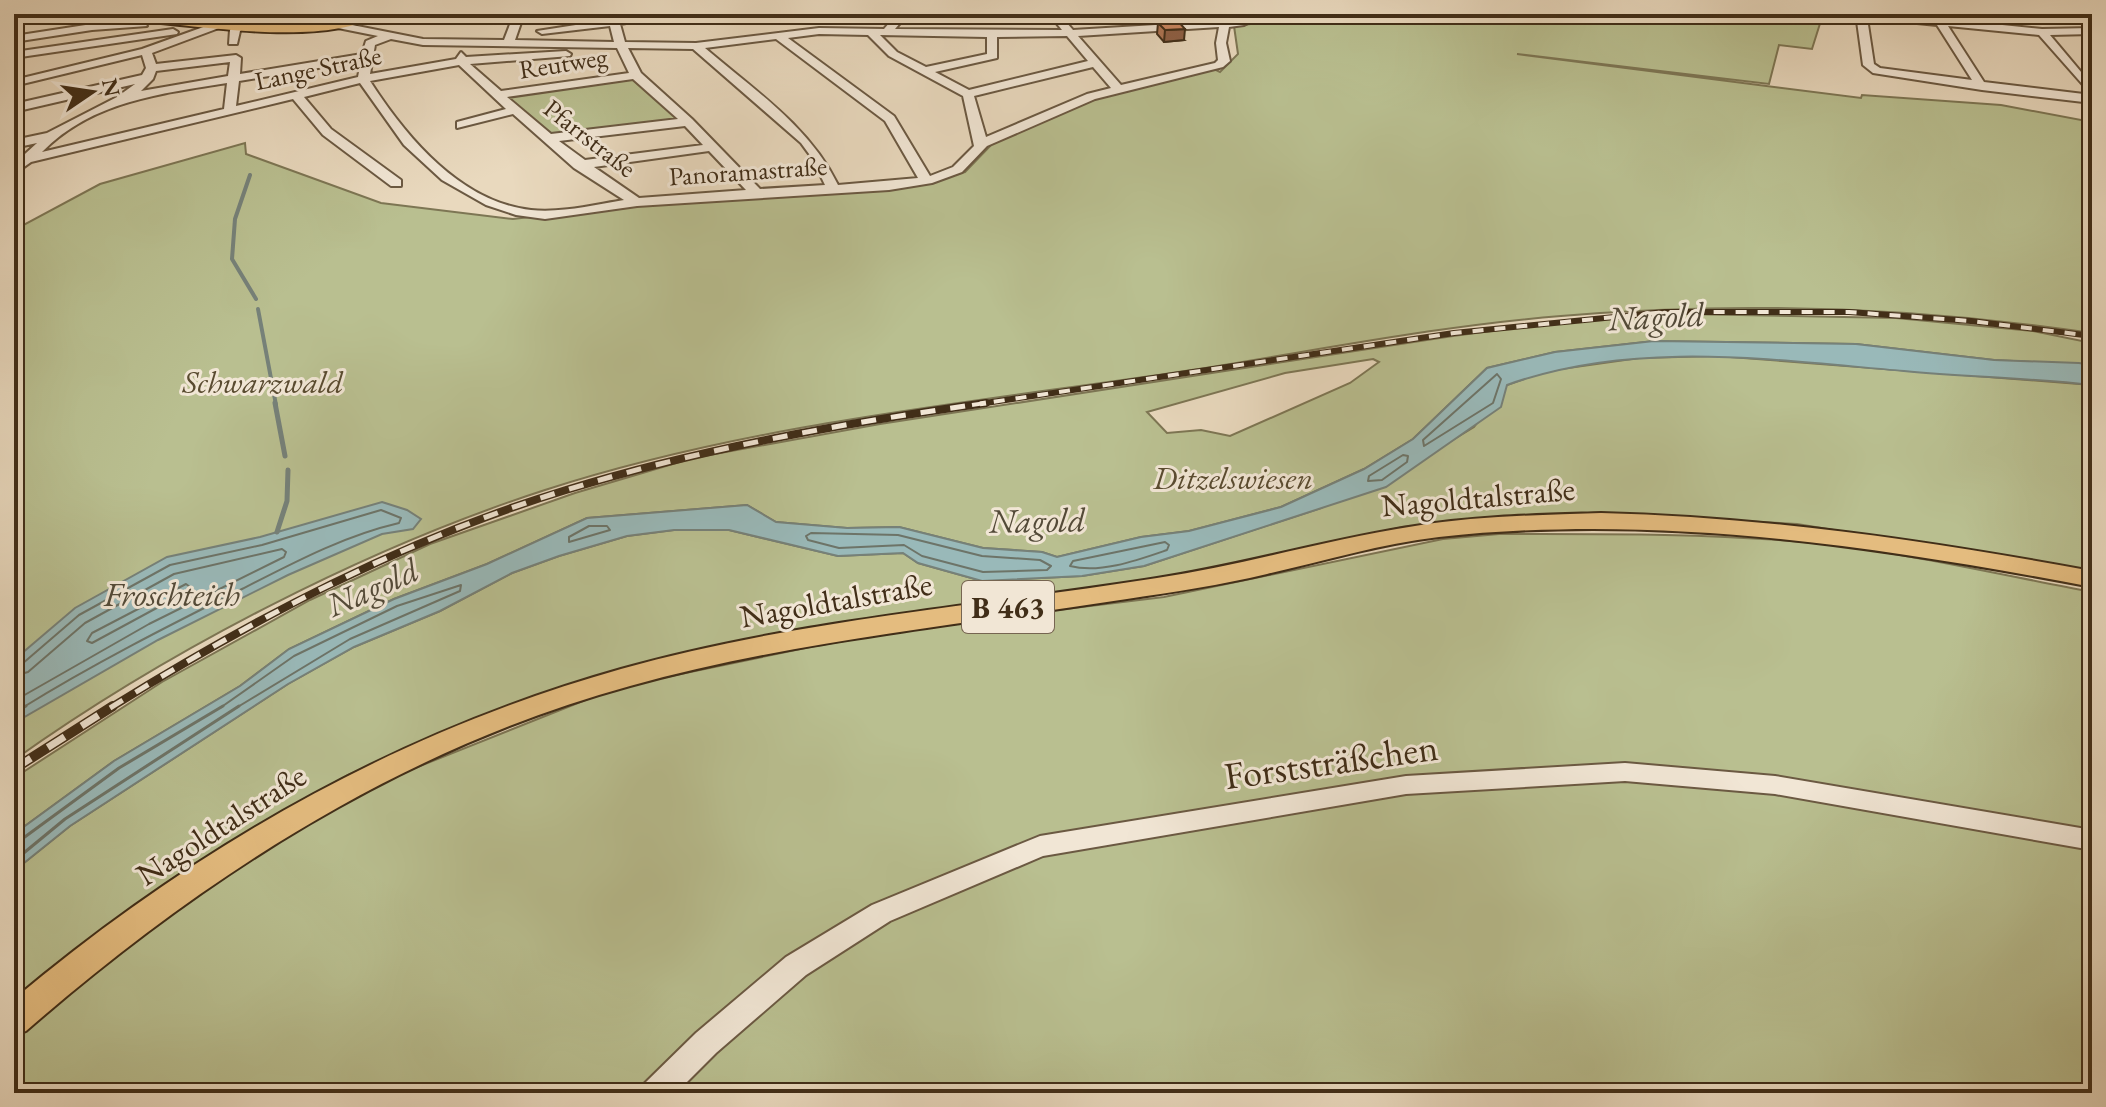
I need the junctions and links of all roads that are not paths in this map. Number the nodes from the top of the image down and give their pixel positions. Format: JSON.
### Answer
{"nodes":[{"id":1,"x":93,"y":14,"type":"edge"},
{"id":2,"x":107,"y":14,"type":"edge"},
{"id":3,"x":275,"y":14,"type":"edge"},
{"id":4,"x":322,"y":14,"type":"edge"},
{"id":5,"x":371,"y":14,"type":"edge"},
{"id":6,"x":519,"y":14,"type":"edge"},
{"id":7,"x":678,"y":14,"type":"edge"},
{"id":8,"x":903,"y":14,"type":"edge"},
{"id":9,"x":1054,"y":14,"type":"edge"},
{"id":10,"x":1260,"y":14,"type":"edge"},
{"id":11,"x":1864,"y":14,"type":"edge"},
{"id":12,"x":664,"y":16,"type":"edge"},
{"id":13,"x":1939,"y":17,"type":"edge"},
{"id":14,"x":612,"y":19,"type":"edge"},
{"id":15,"x":1225,"y":19,"type":"edge"},
{"id":16,"x":223,"y":23,"type":"junction"},
{"id":17,"x":173,"y":24,"type":"edge"},
{"id":18,"x":241,"y":25,"type":"junction"},
{"id":19,"x":260,"y":25,"type":"junction"},
{"id":20,"x":337,"y":25,"type":"junction"},
{"id":21,"x":305,"y":26,"type":"junction"},
{"id":22,"x":14,"y":29,"type":"edge"},
{"id":23,"x":2092,"y":31,"type":"edge"},
{"id":24,"x":1069,"y":32,"type":"junction"},
{"id":25,"x":2042,"y":32,"type":"junction"},
{"id":26,"x":872,"y":33,"type":"junction"},
{"id":27,"x":886,"y":33,"type":"junction"},
{"id":28,"x":391,"y":35,"type":"junction"},
{"id":29,"x":992,"y":36,"type":"junction"},
{"id":30,"x":780,"y":37,"type":"junction"},
{"id":31,"x":510,"y":38,"type":"junction"},
{"id":32,"x":14,"y":39,"type":"edge"},
{"id":33,"x":233,"y":42,"type":"dead end"},
{"id":34,"x":461,"y":43,"type":"junction"},
{"id":35,"x":696,"y":46,"type":"junction"},
{"id":36,"x":621,"y":47,"type":"junction"},
{"id":37,"x":146,"y":51,"type":"junction"},
{"id":38,"x":14,"y":55,"type":"edge"},
{"id":39,"x":370,"y":56,"type":"junction"},
{"id":40,"x":461,"y":61,"type":"junction"},
{"id":41,"x":1095,"y":63,"type":"junction"},
{"id":42,"x":924,"y":71,"type":"junction"},
{"id":43,"x":150,"y":72,"type":"junction"},
{"id":44,"x":636,"y":75,"type":"junction"},
{"id":45,"x":232,"y":78,"type":"junction"},
{"id":46,"x":363,"y":79,"type":"junction"},
{"id":47,"x":14,"y":83,"type":"edge"},
{"id":48,"x":1982,"y":87,"type":"junction"},
{"id":49,"x":1117,"y":88,"type":"junction"},
{"id":50,"x":2092,"y":92,"type":"edge"},
{"id":51,"x":968,"y":94,"type":"junction"},
{"id":52,"x":296,"y":95,"type":"junction"},
{"id":53,"x":498,"y":95,"type":"junction"},
{"id":54,"x":130,"y":96,"type":"junction"},
{"id":55,"x":2092,"y":99,"type":"edge"},
{"id":56,"x":14,"y":108,"type":"edge"},
{"id":57,"x":230,"y":110,"type":"junction"},
{"id":58,"x":515,"y":110,"type":"junction"},
{"id":59,"x":688,"y":122,"type":"junction"},
{"id":60,"x":461,"y":125,"type":"dead end"},
{"id":61,"x":51,"y":136,"type":"junction"},
{"id":62,"x":549,"y":138,"type":"junction"},
{"id":63,"x":982,"y":143,"type":"junction"},
{"id":64,"x":14,"y":144,"type":"edge"},
{"id":65,"x":713,"y":147,"type":"junction"},
{"id":66,"x":29,"y":159,"type":"junction"},
{"id":67,"x":579,"y":165,"type":"junction"},
{"id":68,"x":14,"y":170,"type":"edge"},
{"id":69,"x":925,"y":179,"type":"junction"},
{"id":70,"x":396,"y":183,"type":"dead end"},
{"id":71,"x":833,"y":189,"type":"junction"},
{"id":72,"x":757,"y":194,"type":"junction"},
{"id":73,"x":636,"y":202,"type":"junction"},
{"id":74,"x":2092,"y":579,"type":"edge"},
{"id":75,"x":2092,"y":840,"type":"edge"},
{"id":76,"x":14,"y":1020,"type":"edge"},
{"id":77,"x":656,"y":1093,"type":"edge"}],
"edges":[{"from":1,"to":22,"type":"street"},
{"from":2,"to":17,"type":"main road"},
{"from":3,"to":19,"type":"street"},
{"from":4,"to":21,"type":"street"},
{"from":5,"to":20,"type":"main road"},
{"from":6,"to":31,"type":"street"},
{"from":7,"to":12,"type":"street"},
{"from":8,"to":27,"type":"street"},
{"from":9,"to":24,"type":"street"},
{"from":10,"to":15,"type":"street"},
{"from":11,"to":13,"type":"street"},
{"from":11,"to":48,"type":"street"},
{"from":12,"to":14,"type":"street"},
{"from":13,"to":25,"type":"street"},
{"from":13,"to":48,"type":"street"},
{"from":14,"to":31,"type":"street"},
{"from":14,"to":36,"type":"street"},
{"from":15,"to":24,"type":"street"},
{"from":15,"to":49,"type":"street","name":"Panoramastraße"},
{"from":16,"to":17,"type":"main road"},
{"from":16,"to":17,"type":"street"},
{"from":16,"to":18,"type":"main road"},
{"from":17,"to":32,"type":"street"},
{"from":17,"to":37,"type":"street"},
{"from":17,"to":38,"type":"street"},
{"from":18,"to":19,"type":"main road"},
{"from":18,"to":33,"type":"street"},
{"from":19,"to":21,"type":"main road"},
{"from":20,"to":21,"type":"main road"},
{"from":20,"to":28,"type":"street"},
{"from":23,"to":25,"type":"street"},
{"from":24,"to":29,"type":"street"},
{"from":24,"to":41,"type":"street"},
{"from":25,"to":50,"type":"street"},
{"from":26,"to":27,"type":"street"},
{"from":26,"to":30,"type":"street"},
{"from":26,"to":42,"type":"street"},
{"from":27,"to":29,"type":"street"},
{"from":28,"to":34,"type":"street"},
{"from":28,"to":39,"type":"street"},
{"from":29,"to":42,"type":"street"},
{"from":30,"to":35,"type":"street"},
{"from":30,"to":69,"type":"street"},
{"from":31,"to":34,"type":"street"},
{"from":31,"to":36,"type":"street"},
{"from":34,"to":40,"type":"street"},
{"from":35,"to":36,"type":"street"},
{"from":35,"to":71,"type":"street"},
{"from":36,"to":40,"type":"street","name":"Lange Straße"},
{"from":36,"to":44,"type":"street"},
{"from":37,"to":43,"type":"street"},
{"from":37,"to":47,"type":"street"},
{"from":39,"to":45,"type":"street"},
{"from":39,"to":46,"type":"street"},
{"from":40,"to":46,"type":"street","name":"Lange Straße"},
{"from":40,"to":53,"type":"street","name":"Pfarrstraße"},
{"from":41,"to":49,"type":"street"},
{"from":41,"to":51,"type":"street"},
{"from":42,"to":51,"type":"street"},
{"from":43,"to":45,"type":"street"},
{"from":43,"to":54,"type":"street"},
{"from":43,"to":56,"type":"street"},
{"from":44,"to":53,"type":"street","name":"Reutweg"},
{"from":44,"to":59,"type":"street"},
{"from":45,"to":54,"type":"street"},
{"from":45,"to":57,"type":"street"},
{"from":46,"to":52,"type":"street","name":"Lange Straße"},
{"from":46,"to":73,"type":"street","name":"Panoramastraße"},
{"from":48,"to":55,"type":"street"},
{"from":49,"to":63,"type":"street","name":"Panoramastraße"},
{"from":51,"to":63,"type":"street"},
{"from":52,"to":57,"type":"street","name":"Lange Straße"},
{"from":52,"to":70,"type":"street"},
{"from":53,"to":58,"type":"street","name":"Pfarrstraße"},
{"from":54,"to":61,"type":"street"},
{"from":57,"to":66,"type":"street","name":"Lange Straße"},
{"from":58,"to":60,"type":"street","name":"Pfarrstraße"},
{"from":58,"to":62,"type":"street","name":"Pfarrstraße"},
{"from":59,"to":62,"type":"street"},
{"from":59,"to":65,"type":"street"},
{"from":61,"to":64,"type":"street"},
{"from":61,"to":66,"type":"street"},
{"from":62,"to":67,"type":"street","name":"Pfarrstraße"},
{"from":63,"to":69,"type":"street","name":"Panoramastraße"},
{"from":65,"to":67,"type":"street"},
{"from":65,"to":72,"type":"street"},
{"from":66,"to":68,"type":"street"},
{"from":67,"to":73,"type":"street","name":"Pfarrstraße"},
{"from":69,"to":71,"type":"street","name":"Panoramastraße"},
{"from":71,"to":72,"type":"street","name":"Panoramastraße"},
{"from":72,"to":73,"type":"street","name":"Panoramastraße"},
{"from":74,"to":76,"type":"main road","name":"Nagoldtalstraße","number":"B 463"},
{"from":75,"to":77,"type":"street","name":"Forststräßchen"}]}
